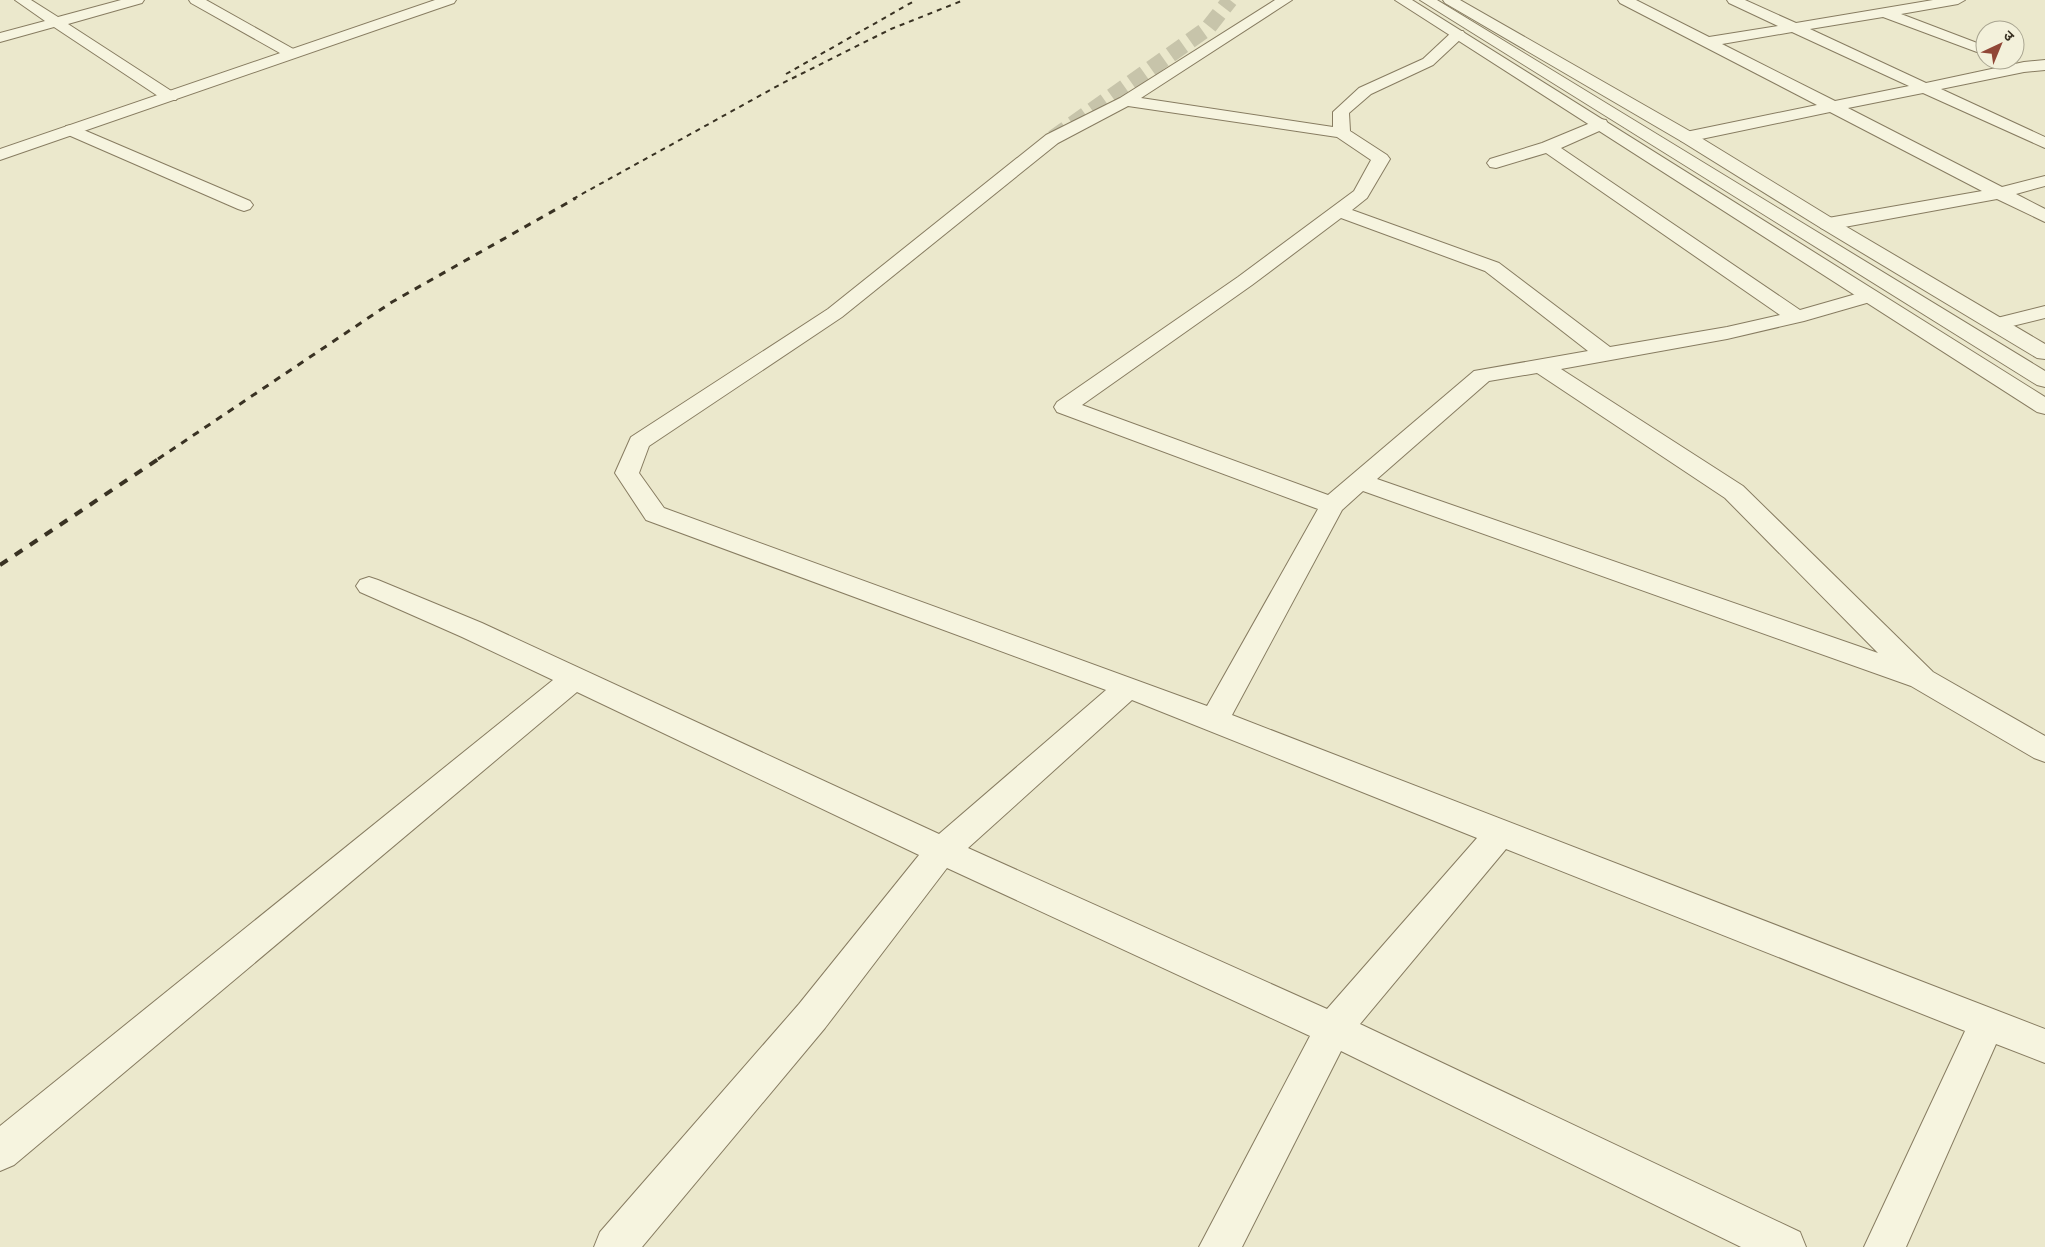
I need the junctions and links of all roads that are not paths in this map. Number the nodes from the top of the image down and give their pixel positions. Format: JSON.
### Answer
{"nodes":[{"id":1,"x":22,"y":0,"type":"edge"},
{"id":2,"x":136,"y":0,"type":"edge"},
{"id":3,"x":196,"y":0,"type":"edge"},
{"id":4,"x":449,"y":0,"type":"edge"},
{"id":5,"x":1285,"y":0,"type":"edge"},
{"id":6,"x":1402,"y":0,"type":"edge"},
{"id":7,"x":1427,"y":0,"type":"edge"},
{"id":8,"x":1450,"y":0,"type":"edge"},
{"id":9,"x":1625,"y":0,"type":"edge"},
{"id":10,"x":1734,"y":0,"type":"edge"},
{"id":11,"x":1958,"y":0,"type":"edge"},
{"id":12,"x":1861,"y":3,"type":"dead end"},
{"id":13,"x":1885,"y":12,"type":"junction"},
{"id":14,"x":57,"y":22,"type":"junction"},
{"id":15,"x":1794,"y":28,"type":"junction"},
{"id":16,"x":1458,"y":34,"type":"junction"},
{"id":17,"x":0,"y":38,"type":"edge"},
{"id":18,"x":1708,"y":42,"type":"junction"},
{"id":19,"x":1975,"y":48,"type":"edge"},
{"id":20,"x":292,"y":54,"type":"junction"},
{"id":21,"x":2045,"y":64,"type":"edge"},
{"id":22,"x":2025,"y":67,"type":"edge"},
{"id":23,"x":2025,"y":67,"type":"edge"},
{"id":24,"x":2010,"y":70,"type":"edge"},
{"id":25,"x":2045,"y":76,"type":"edge"},
{"id":26,"x":1928,"y":88,"type":"junction"},
{"id":27,"x":170,"y":97,"type":"junction"},
{"id":28,"x":1126,"y":102,"type":"junction"},
{"id":29,"x":1837,"y":107,"type":"junction"},
{"id":30,"x":1600,"y":124,"type":"junction"},
{"id":31,"x":72,"y":130,"type":"junction"},
{"id":32,"x":1342,"y":133,"type":"junction"},
{"id":33,"x":1687,"y":137,"type":"junction"},
{"id":34,"x":2045,"y":143,"type":"edge"},
{"id":35,"x":1548,"y":147,"type":"junction"},
{"id":36,"x":0,"y":155,"type":"edge"},
{"id":37,"x":1496,"y":163,"type":"dead end"},
{"id":38,"x":2045,"y":181,"type":"edge"},
{"id":39,"x":1999,"y":193,"type":"junction"},
{"id":40,"x":244,"y":205,"type":"dead end"},
{"id":41,"x":1338,"y":211,"type":"junction"},
{"id":42,"x":2045,"y":216,"type":"edge"},
{"id":43,"x":1828,"y":224,"type":"junction"},
{"id":44,"x":1870,"y":296,"type":"junction"},
{"id":45,"x":2045,"y":312,"type":"edge"},
{"id":46,"x":1798,"y":317,"type":"junction"},
{"id":47,"x":1996,"y":324,"type":"junction"},
{"id":48,"x":2045,"y":353,"type":"edge"},
{"id":49,"x":1605,"y":354,"type":"junction"},
{"id":50,"x":1540,"y":365,"type":"junction"},
{"id":51,"x":2045,"y":380,"type":"edge"},
{"id":52,"x":2045,"y":407,"type":"edge"},
{"id":53,"x":1359,"y":481,"type":"junction"},
{"id":54,"x":1332,"y":505,"type":"junction"},
{"id":55,"x":370,"y":586,"type":"dead end"},
{"id":56,"x":575,"y":678,"type":"junction"},
{"id":57,"x":1923,"y":680,"type":"junction"},
{"id":58,"x":1128,"y":687,"type":"junction"},
{"id":59,"x":1214,"y":721,"type":"junction"},
{"id":60,"x":2045,"y":750,"type":"edge"},
{"id":61,"x":1500,"y":834,"type":"junction"},
{"id":62,"x":942,"y":851,"type":"junction"},
{"id":63,"x":1987,"y":1023,"type":"junction"},
{"id":64,"x":1332,"y":1029,"type":"junction"},
{"id":65,"x":2045,"y":1046,"type":"edge"},
{"id":66,"x":0,"y":1151,"type":"edge"},
{"id":67,"x":615,"y":1247,"type":"edge"},
{"id":68,"x":1220,"y":1247,"type":"edge"},
{"id":69,"x":1785,"y":1247,"type":"edge"},
{"id":70,"x":1885,"y":1247,"type":"edge"}],
"edges":[{"from":1,"to":14,"type":"street"},
{"from":2,"to":14,"type":"street"},
{"from":3,"to":20,"type":"street"},
{"from":4,"to":20,"type":"street"},
{"from":5,"to":28,"type":"street"},
{"from":6,"to":16,"type":"street"},
{"from":7,"to":51,"type":"street"},
{"from":8,"to":33,"type":"street"},
{"from":9,"to":18,"type":"street"},
{"from":10,"to":15,"type":"street"},
{"from":11,"to":13,"type":"street"},
{"from":12,"to":13,"type":"street"},
{"from":13,"to":15,"type":"street"},
{"from":13,"to":19,"type":"street"},
{"from":14,"to":17,"type":"street"},
{"from":14,"to":27,"type":"street"},
{"from":15,"to":18,"type":"street"},
{"from":15,"to":26,"type":"street"},
{"from":16,"to":30,"type":"street"},
{"from":16,"to":32,"type":"street"},
{"from":18,"to":29,"type":"street"},
{"from":20,"to":27,"type":"street"},
{"from":21,"to":22,"type":"street"},
{"from":23,"to":25,"type":"street"},
{"from":24,"to":26,"type":"street"},
{"from":26,"to":29,"type":"street"},
{"from":26,"to":34,"type":"street"},
{"from":27,"to":31,"type":"street"},
{"from":28,"to":32,"type":"street"},
{"from":28,"to":58,"type":"street"},
{"from":29,"to":33,"type":"street"},
{"from":29,"to":39,"type":"street"},
{"from":30,"to":35,"type":"street"},
{"from":30,"to":44,"type":"street"},
{"from":31,"to":36,"type":"street"},
{"from":31,"to":40,"type":"street"},
{"from":32,"to":41,"type":"street"},
{"from":33,"to":43,"type":"street"},
{"from":35,"to":37,"type":"street"},
{"from":35,"to":46,"type":"street"},
{"from":38,"to":39,"type":"street"},
{"from":39,"to":42,"type":"street"},
{"from":39,"to":43,"type":"street"},
{"from":41,"to":49,"type":"street"},
{"from":41,"to":54,"type":"street"},
{"from":43,"to":47,"type":"street"},
{"from":44,"to":46,"type":"street"},
{"from":44,"to":52,"type":"street"},
{"from":45,"to":47,"type":"street"},
{"from":46,"to":49,"type":"street"},
{"from":47,"to":48,"type":"street"},
{"from":49,"to":50,"type":"street"},
{"from":50,"to":53,"type":"street"},
{"from":50,"to":57,"type":"street"},
{"from":53,"to":54,"type":"street"},
{"from":53,"to":57,"type":"street"},
{"from":54,"to":59,"type":"street"},
{"from":55,"to":56,"type":"street"},
{"from":56,"to":62,"type":"street"},
{"from":56,"to":66,"type":"street"},
{"from":57,"to":60,"type":"street"},
{"from":58,"to":59,"type":"street"},
{"from":58,"to":62,"type":"street"},
{"from":59,"to":61,"type":"street"},
{"from":61,"to":63,"type":"street"},
{"from":61,"to":64,"type":"street"},
{"from":62,"to":64,"type":"street"},
{"from":62,"to":67,"type":"street"},
{"from":63,"to":65,"type":"street"},
{"from":63,"to":70,"type":"street"},
{"from":64,"to":68,"type":"street"},
{"from":64,"to":69,"type":"street"}]}
